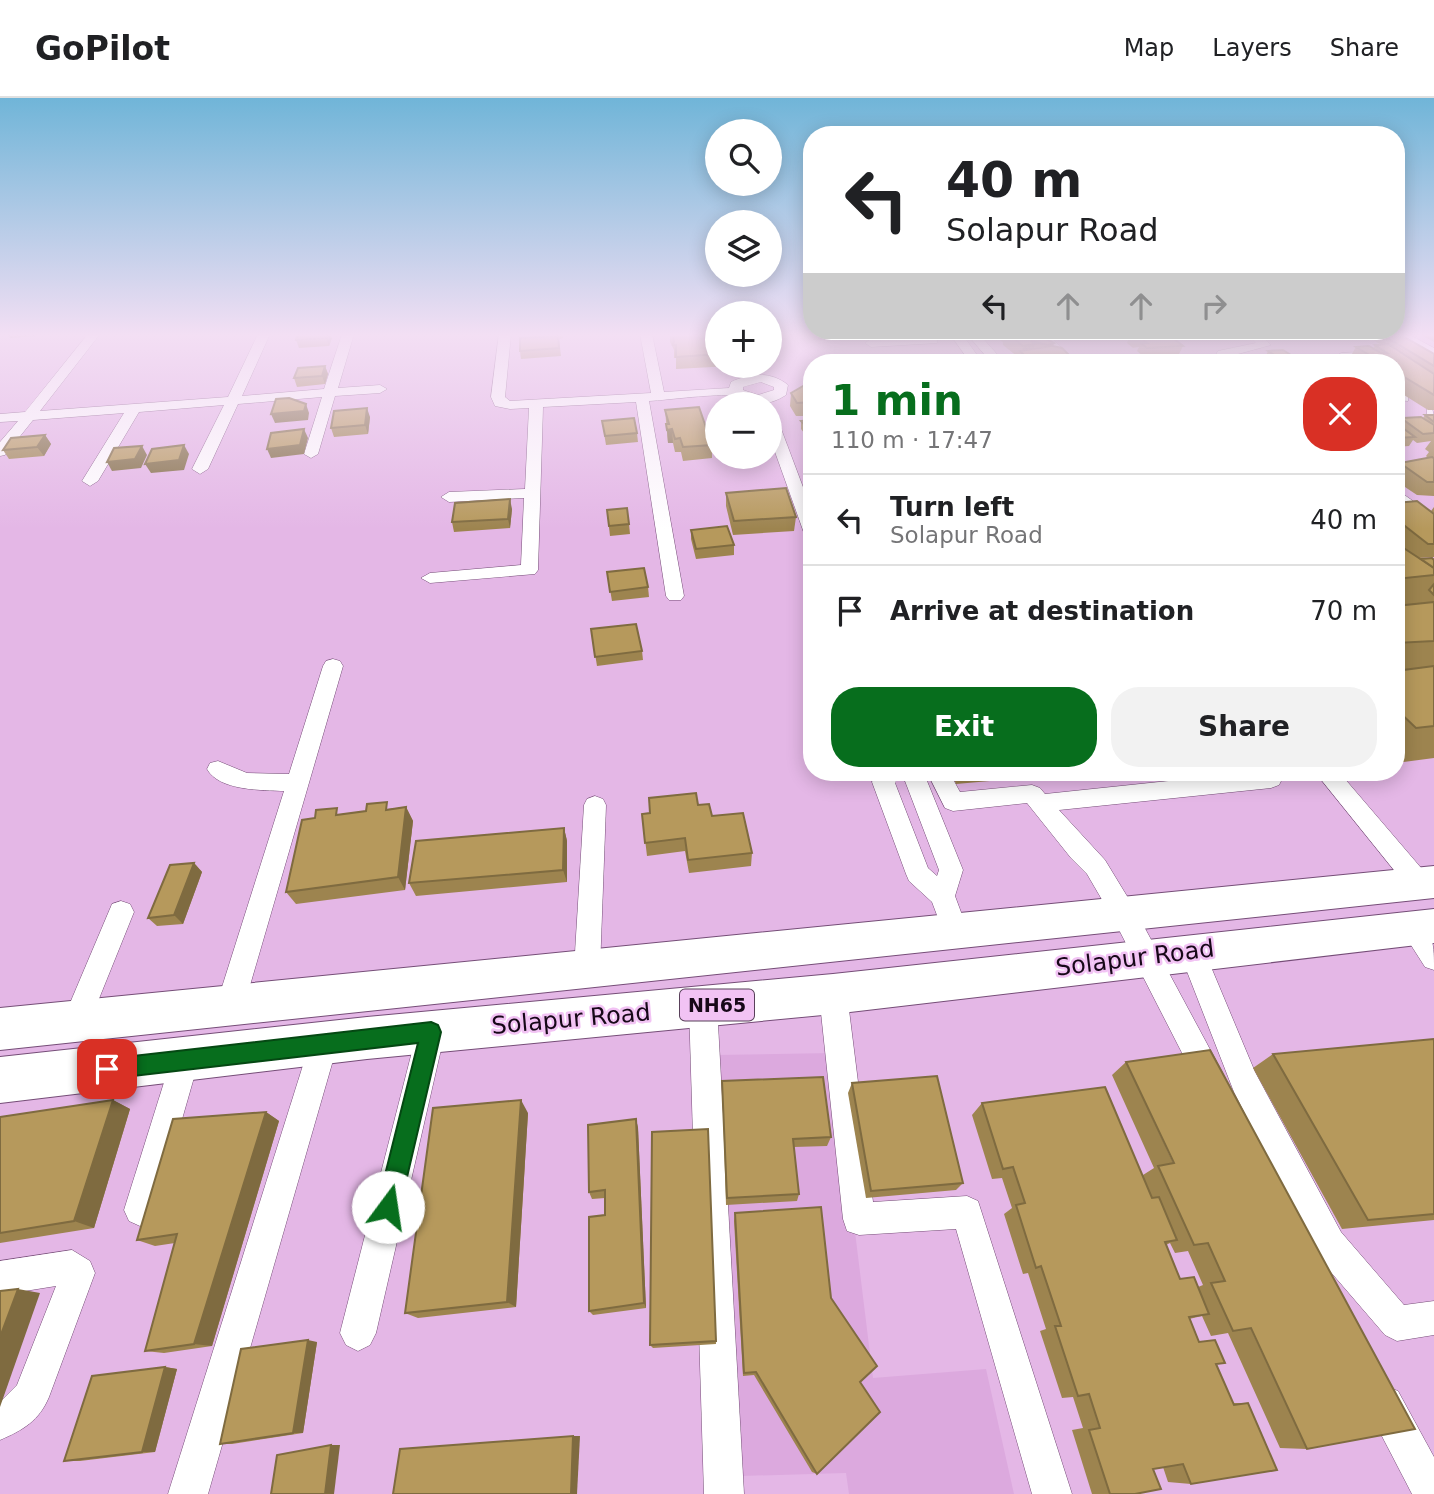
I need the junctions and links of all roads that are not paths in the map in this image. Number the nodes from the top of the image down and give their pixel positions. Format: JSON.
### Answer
{"nodes":[{"id":1,"x":42,"y":399,"type":"edge"},
{"id":2,"x":255,"y":399,"type":"edge"},
{"id":3,"x":328,"y":399,"type":"edge"},
{"id":4,"x":499,"y":399,"type":"edge"},
{"id":5,"x":609,"y":399,"type":"edge"},
{"id":6,"x":650,"y":399,"type":"edge"},
{"id":7,"x":232,"y":401,"type":"junction"},
{"id":8,"x":536,"y":403,"type":"junction"},
{"id":9,"x":134,"y":408,"type":"junction"},
{"id":10,"x":29,"y":416,"type":"junction"},
{"id":11,"x":0,"y":418,"type":"edge"},
{"id":12,"x":782,"y":451,"type":"edge"},
{"id":13,"x":0,"y":452,"type":"edge"},
{"id":14,"x":311,"y":454,"type":"dead end"},
{"id":15,"x":200,"y":469,"type":"dead end"},
{"id":16,"x":90,"y":481,"type":"dead end"},
{"id":17,"x":532,"y":493,"type":"junction"},
{"id":18,"x":449,"y":497,"type":"dead end"},
{"id":19,"x":1405,"y":501,"type":"edge"},
{"id":20,"x":803,"y":508,"type":"edge"},
{"id":21,"x":1434,"y":524,"type":"edge"},
{"id":22,"x":430,"y":578,"type":"dead end"},
{"id":23,"x":675,"y":596,"type":"dead end"},
{"id":24,"x":333,"y":666,"type":"dead end"},
{"id":25,"x":218,"y":769,"type":"dead end"},
{"id":26,"x":884,"y":781,"type":"edge"},
{"id":27,"x":916,"y":781,"type":"edge"},
{"id":28,"x":942,"y":781,"type":"edge"},
{"id":29,"x":1252,"y":781,"type":"edge"},
{"id":30,"x":1333,"y":781,"type":"edge"},
{"id":31,"x":298,"y":783,"type":"junction"},
{"id":32,"x":1040,"y":803,"type":"junction"},
{"id":33,"x":595,"y":805,"type":"dead end"},
{"id":34,"x":1427,"y":882,"type":"edge"},
{"id":35,"x":121,"y":912,"type":"dead end"},
{"id":36,"x":948,"y":914,"type":"junction"},
{"id":37,"x":1124,"y":914,"type":"junction"},
{"id":38,"x":1427,"y":937,"type":"edge"},
{"id":39,"x":1192,"y":951,"type":"junction"},
{"id":40,"x":1146,"y":957,"type":"junction"},
{"id":41,"x":587,"y":969,"type":"junction"},
{"id":42,"x":832,"y":994,"type":"junction"},
{"id":43,"x":230,"y":1006,"type":"junction"},
{"id":44,"x":703,"y":1006,"type":"junction"},
{"id":45,"x":76,"y":1022,"type":"junction"},
{"id":46,"x":0,"y":1029,"type":"edge"},
{"id":47,"x":431,"y":1032,"type":"junction"},
{"id":48,"x":324,"y":1043,"type":"junction"},
{"id":49,"x":185,"y":1060,"type":"junction"},
{"id":50,"x":1,"y":1084,"type":"edge"},
{"id":51,"x":140,"y":1210,"type":"dead end"},
{"id":52,"x":1315,"y":1274,"type":"edge"},
{"id":53,"x":0,"y":1278,"type":"edge"},
{"id":54,"x":1434,"y":1318,"type":"edge"},
{"id":55,"x":358,"y":1333,"type":"dead end"},
{"id":56,"x":1367,"y":1372,"type":"edge"},
{"id":57,"x":0,"y":1421,"type":"edge"},
{"id":58,"x":188,"y":1494,"type":"edge"},
{"id":59,"x":724,"y":1494,"type":"edge"},
{"id":60,"x":1052,"y":1494,"type":"edge"},
{"id":61,"x":1433,"y":1494,"type":"edge"}],
"edges":[{"from":1,"to":10,"type":"street"},
{"from":2,"to":7,"type":"street"},
{"from":3,"to":14,"type":"street"},
{"from":4,"to":8,"type":"street"},
{"from":5,"to":8,"type":"street"},
{"from":6,"to":23,"type":"street"},
{"from":7,"to":9,"type":"street"},
{"from":7,"to":15,"type":"street"},
{"from":8,"to":17,"type":"street"},
{"from":9,"to":10,"type":"street"},
{"from":9,"to":16,"type":"street"},
{"from":10,"to":11,"type":"street"},
{"from":10,"to":13,"type":"street"},
{"from":12,"to":20,"type":"street"},
{"from":17,"to":18,"type":"street"},
{"from":17,"to":22,"type":"street"},
{"from":19,"to":21,"type":"street"},
{"from":24,"to":31,"type":"street"},
{"from":25,"to":31,"type":"street"},
{"from":26,"to":36,"type":"street"},
{"from":27,"to":36,"type":"street"},
{"from":28,"to":32,"type":"street"},
{"from":29,"to":32,"type":"street"},
{"from":30,"to":34,"type":"street"},
{"from":31,"to":43,"type":"street"},
{"from":32,"to":37,"type":"street"},
{"from":33,"to":41,"type":"street"},
{"from":34,"to":37,"type":"highway","name":"Solapur Road","number":"NH65"},
{"from":35,"to":45,"type":"street"},
{"from":36,"to":37,"type":"highway","name":"Solapur Road","number":"NH65"},
{"from":36,"to":41,"type":"highway","name":"Solapur Road","number":"NH65"},
{"from":37,"to":40,"type":"street"},
{"from":38,"to":39,"type":"highway","name":"Solapur Road","number":"NH65"},
{"from":39,"to":40,"type":"highway","name":"Solapur Road","number":"NH65"},
{"from":39,"to":54,"type":"street"},
{"from":40,"to":42,"type":"highway","name":"Solapur Road","number":"NH65"},
{"from":40,"to":52,"type":"street"},
{"from":41,"to":43,"type":"highway","name":"Solapur Road","number":"NH65"},
{"from":42,"to":44,"type":"highway","name":"Solapur Road","number":"NH65"},
{"from":42,"to":60,"type":"street"},
{"from":43,"to":45,"type":"highway","name":"Solapur Road","number":"NH65"},
{"from":44,"to":47,"type":"highway","name":"Solapur Road","number":"NH65"},
{"from":44,"to":59,"type":"street"},
{"from":45,"to":46,"type":"highway","name":"Solapur Road","number":"NH65"},
{"from":47,"to":48,"type":"highway","name":"Solapur Road","number":"NH65"},
{"from":47,"to":55,"type":"street"},
{"from":48,"to":49,"type":"highway","name":"Solapur Road","number":"NH65"},
{"from":48,"to":58,"type":"street"},
{"from":49,"to":50,"type":"highway","name":"Solapur Road","number":"NH65"},
{"from":49,"to":51,"type":"street"},
{"from":53,"to":57,"type":"street"},
{"from":56,"to":61,"type":"street"}]}
